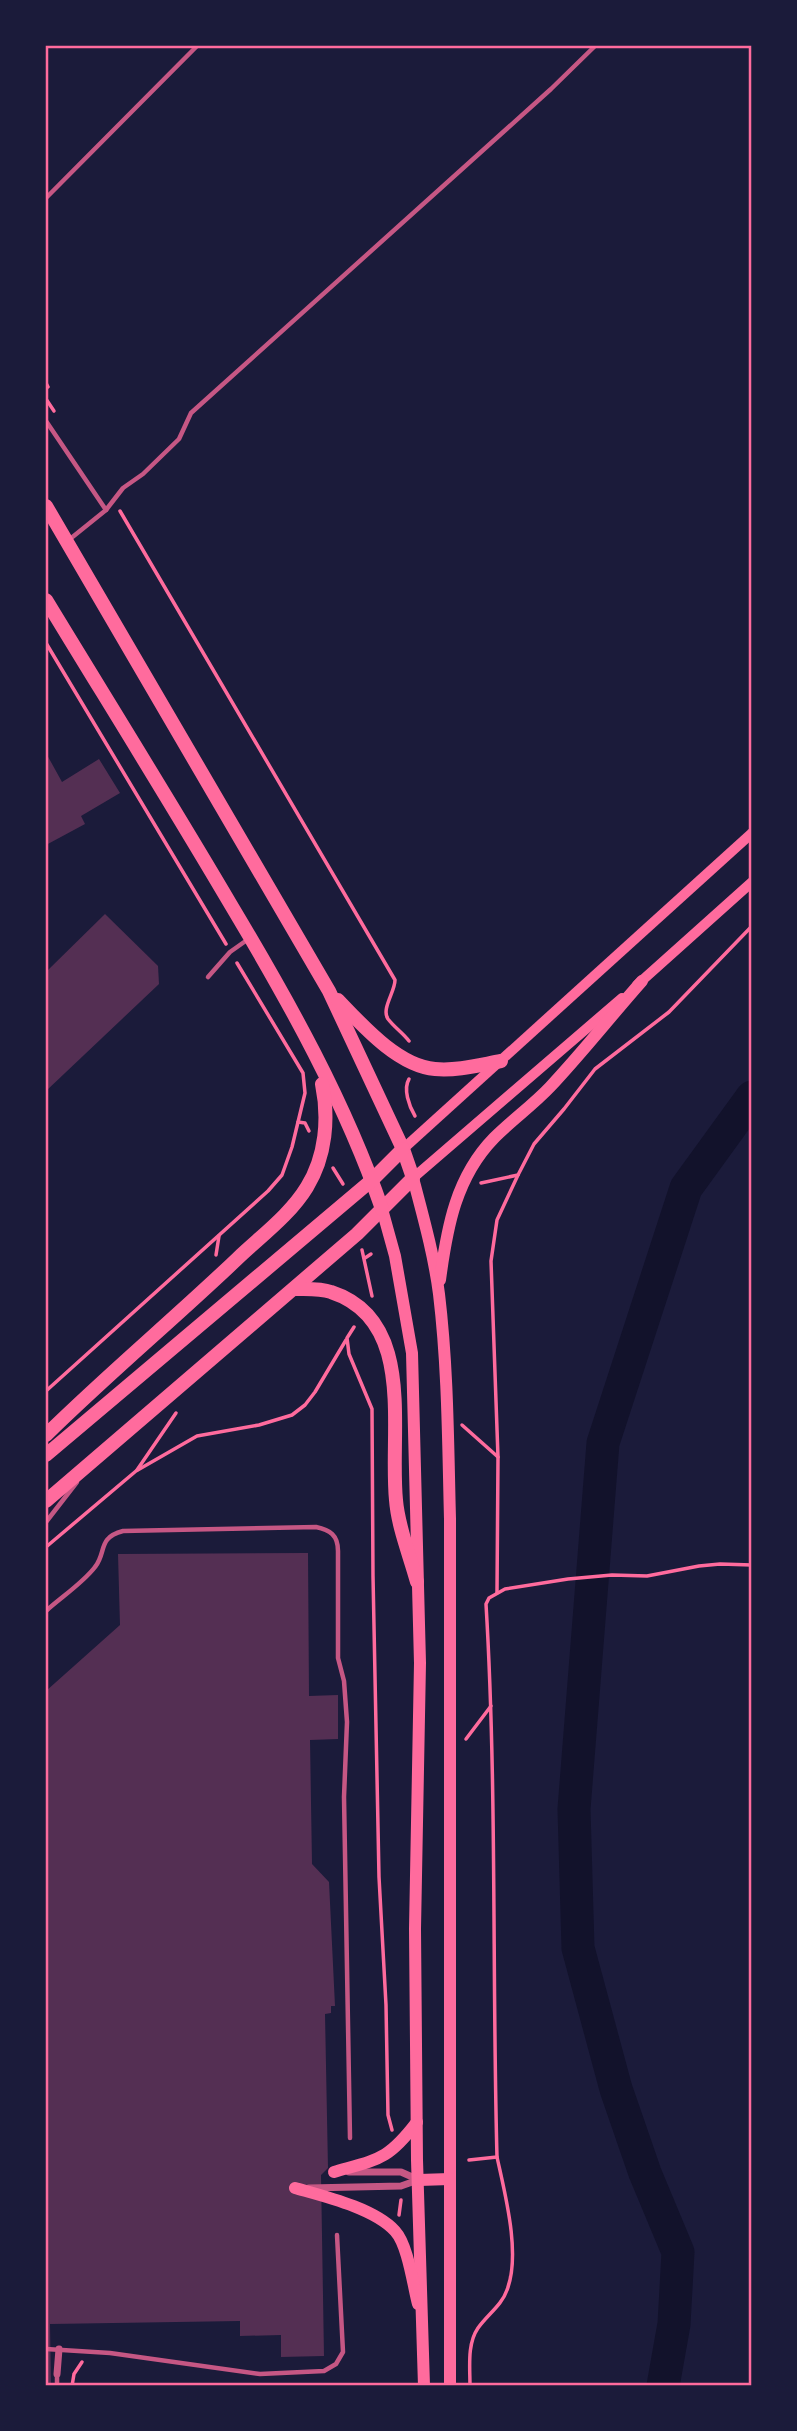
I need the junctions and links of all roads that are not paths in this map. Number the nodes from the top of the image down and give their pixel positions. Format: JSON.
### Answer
{"nodes":[{"id":1,"x":197,"y":46,"type":"edge"},
{"id":2,"x":595,"y":46,"type":"edge"},
{"id":3,"x":46,"y":198,"type":"edge"},
{"id":4,"x":46,"y":421,"type":"edge"},
{"id":5,"x":46,"y":506,"type":"edge"},
{"id":6,"x":106,"y":510,"type":"junction"},
{"id":7,"x":66,"y":542,"type":"junction"},
{"id":8,"x":46,"y":600,"type":"edge"},
{"id":9,"x":751,"y":833,"type":"edge"},
{"id":10,"x":751,"y":882,"type":"edge"},
{"id":11,"x":251,"y":938,"type":"junction"},
{"id":12,"x":208,"y":977,"type":"dead end"},
{"id":13,"x":642,"y":981,"type":"junction"},
{"id":14,"x":329,"y":991,"type":"junction"},
{"id":15,"x":317,"y":1058,"type":"junction"},
{"id":16,"x":500,"y":1060,"type":"junction"},
{"id":17,"x":403,"y":1149,"type":"junction"},
{"id":18,"x":413,"y":1178,"type":"junction"},
{"id":19,"x":372,"y":1180,"type":"junction"},
{"id":20,"x":382,"y":1209,"type":"junction"},
{"id":21,"x":294,"y":1289,"type":"junction"},
{"id":22,"x":438,"y":1291,"type":"junction"},
{"id":23,"x":46,"y":1435,"type":"edge"},
{"id":24,"x":46,"y":1455,"type":"edge"},
{"id":25,"x":95,"y":1460,"type":"junction"},
{"id":26,"x":46,"y":1501,"type":"edge"},
{"id":27,"x":46,"y":1522,"type":"edge"},
{"id":28,"x":417,"y":1582,"type":"junction"},
{"id":29,"x":46,"y":1611,"type":"edge"},
{"id":30,"x":417,"y":2122,"type":"junction"},
{"id":31,"x":350,"y":2138,"type":"dead end"},
{"id":32,"x":334,"y":2172,"type":"joint"},
{"id":33,"x":450,"y":2179,"type":"junction"},
{"id":34,"x":419,"y":2180,"type":"junction"},
{"id":35,"x":295,"y":2188,"type":"joint"},
{"id":36,"x":337,"y":2235,"type":"dead end"},
{"id":37,"x":424,"y":2328,"type":"junction"},
{"id":38,"x":46,"y":2349,"type":"edge"},
{"id":39,"x":59,"y":2349,"type":"junction"},
{"id":40,"x":57,"y":2374,"type":"joint"},
{"id":41,"x":57,"y":2385,"type":"edge"},
{"id":42,"x":424,"y":2385,"type":"edge"},
{"id":43,"x":450,"y":2385,"type":"edge"}],
"edges":[{"from":1,"to":3,"type":"lane"},
{"from":2,"to":6,"type":"lane"},
{"from":4,"to":6,"type":"lane"},
{"from":5,"to":7,"type":"highway"},
{"from":6,"to":7,"type":"lane"},
{"from":7,"to":14,"type":"highway"},
{"from":8,"to":11,"type":"highway"},
{"from":9,"to":16,"type":"main road"},
{"from":10,"to":13,"type":"main road"},
{"from":11,"to":12,"type":"lane"},
{"from":11,"to":15,"type":"highway"},
{"from":13,"to":18,"type":"main road"},
{"from":13,"to":22,"type":"main road"},
{"from":14,"to":16,"type":"highway"},
{"from":14,"to":17,"type":"highway"},
{"from":15,"to":19,"type":"highway"},
{"from":15,"to":23,"type":"highway"},
{"from":16,"to":17,"type":"main road"},
{"from":17,"to":18,"type":"highway"},
{"from":17,"to":19,"type":"highway"},
{"from":18,"to":20,"type":"highway"},
{"from":18,"to":22,"type":"main road"},
{"from":19,"to":20,"type":"highway"},
{"from":19,"to":24,"type":"highway"},
{"from":20,"to":21,"type":"highway"},
{"from":20,"to":28,"type":"main road"},
{"from":21,"to":25,"type":"highway"},
{"from":21,"to":28,"type":"highway"},
{"from":22,"to":33,"type":"main road"},
{"from":25,"to":26,"type":"highway"},
{"from":25,"to":27,"type":"lane"},
{"from":28,"to":30,"type":"main road"},
{"from":29,"to":31,"type":"lane"},
{"from":30,"to":32,"type":"main road"},
{"from":30,"to":34,"type":"main road"},
{"from":32,"to":34,"type":"street"},
{"from":33,"to":34,"type":"main road"},
{"from":33,"to":43,"type":"main road"},
{"from":34,"to":35,"type":"street"},
{"from":34,"to":37,"type":"main road"},
{"from":35,"to":37,"type":"main road"},
{"from":36,"to":39,"type":"lane"},
{"from":37,"to":42,"type":"main road"},
{"from":38,"to":39,"type":"lane"},
{"from":39,"to":40,"type":"street"},
{"from":40,"to":41,"type":"lane"}]}
